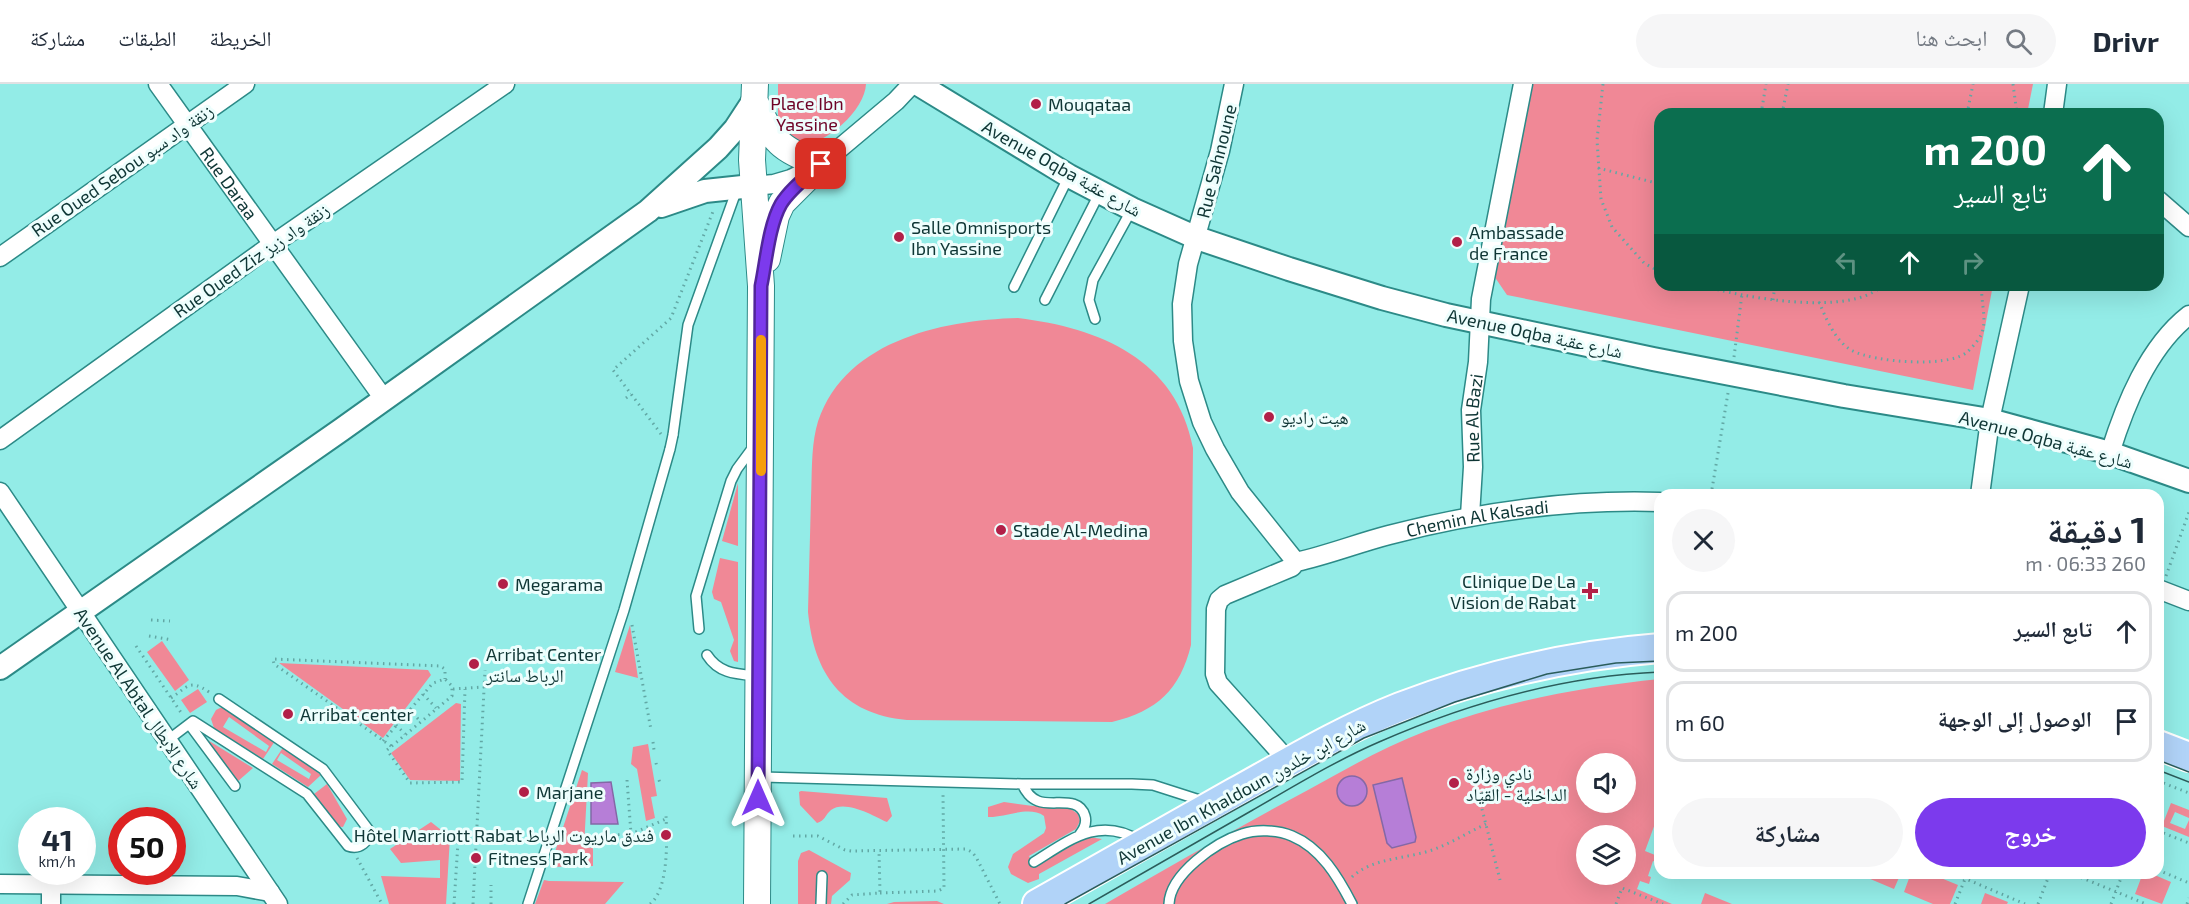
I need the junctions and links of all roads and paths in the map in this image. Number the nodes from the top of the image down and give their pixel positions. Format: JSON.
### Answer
{"nodes":[{"id":1,"x":158,"y":84,"type":"edge"},
{"id":2,"x":245,"y":84,"type":"edge"},
{"id":3,"x":504,"y":84,"type":"edge"},
{"id":4,"x":912,"y":84,"type":"edge"},
{"id":5,"x":918,"y":84,"type":"edge"},
{"id":6,"x":1234,"y":84,"type":"edge"},
{"id":7,"x":1524,"y":84,"type":"edge"},
{"id":8,"x":1603,"y":84,"type":"edge"},
{"id":9,"x":1766,"y":84,"type":"edge"},
{"id":10,"x":1788,"y":84,"type":"edge"},
{"id":11,"x":1973,"y":84,"type":"edge"},
{"id":12,"x":2013,"y":84,"type":"edge"},
{"id":13,"x":2057,"y":84,"type":"edge"},
{"id":14,"x":754,"y":92,"type":"edge"},
{"id":15,"x":1762,"y":108,"type":"edge"},
{"id":16,"x":1783,"y":108,"type":"edge"},
{"id":17,"x":1968,"y":108,"type":"edge"},
{"id":18,"x":2016,"y":108,"type":"edge"},
{"id":19,"x":2056,"y":108,"type":"edge"},
{"id":20,"x":186,"y":123,"type":"junction"},
{"id":21,"x":821,"y":164,"type":"junction"},
{"id":22,"x":1598,"y":168,"type":"junction"},
{"id":23,"x":1069,"y":176,"type":"junction"},
{"id":24,"x":1654,"y":182,"type":"edge"},
{"id":25,"x":737,"y":187,"type":"junction"},
{"id":26,"x":1100,"y":192,"type":"junction"},
{"id":27,"x":2164,"y":205,"type":"edge"},
{"id":28,"x":1132,"y":209,"type":"junction"},
{"id":29,"x":648,"y":211,"type":"junction"},
{"id":30,"x":2189,"y":227,"type":"edge"},
{"id":31,"x":1197,"y":238,"type":"junction"},
{"id":32,"x":273,"y":244,"type":"junction"},
{"id":33,"x":0,"y":257,"type":"edge"},
{"id":34,"x":1654,"y":269,"type":"edge"},
{"id":35,"x":761,"y":286,"type":"junction"},
{"id":36,"x":1014,"y":287,"type":"dead end"},
{"id":37,"x":1729,"y":291,"type":"edge"},
{"id":38,"x":1774,"y":291,"type":"edge"},
{"id":39,"x":1875,"y":291,"type":"edge"},
{"id":40,"x":1982,"y":291,"type":"edge"},
{"id":41,"x":2019,"y":291,"type":"edge"},
{"id":42,"x":1742,"y":294,"type":"junction"},
{"id":43,"x":1045,"y":300,"type":"dead end"},
{"id":44,"x":1773,"y":300,"type":"junction"},
{"id":45,"x":1819,"y":302,"type":"junction"},
{"id":46,"x":2189,"y":315,"type":"edge"},
{"id":47,"x":1095,"y":319,"type":"dead end"},
{"id":48,"x":1479,"y":321,"type":"junction"},
{"id":49,"x":1732,"y":374,"type":"junction"},
{"id":50,"x":619,"y":378,"type":"junction"},
{"id":51,"x":614,"y":381,"type":"dead end"},
{"id":52,"x":623,"y":383,"type":"junction"},
{"id":53,"x":618,"y":387,"type":"dead end"},
{"id":54,"x":626,"y":388,"type":"junction"},
{"id":55,"x":622,"y":392,"type":"dead end"},
{"id":56,"x":631,"y":394,"type":"junction"},
{"id":57,"x":626,"y":398,"type":"dead end"},
{"id":58,"x":384,"y":399,"type":"junction"},
{"id":59,"x":1990,"y":420,"type":"junction"},
{"id":60,"x":668,"y":436,"type":"junction"},
{"id":61,"x":0,"y":440,"type":"edge"},
{"id":62,"x":760,"y":440,"type":"junction"},
{"id":63,"x":2110,"y":453,"type":"junction"},
{"id":64,"x":2189,"y":481,"type":"edge"},
{"id":65,"x":1712,"y":489,"type":"edge"},
{"id":66,"x":1981,"y":489,"type":"edge"},
{"id":67,"x":0,"y":492,"type":"edge"},
{"id":68,"x":1654,"y":502,"type":"edge"},
{"id":69,"x":2189,"y":512,"type":"edge"},
{"id":70,"x":1470,"y":516,"type":"junction"},
{"id":71,"x":1296,"y":562,"type":"junction"},
{"id":72,"x":2164,"y":578,"type":"edge"},
{"id":73,"x":2164,"y":591,"type":"edge"},
{"id":74,"x":2189,"y":601,"type":"edge"},
{"id":75,"x":624,"y":610,"type":"junction"},
{"id":76,"x":81,"y":612,"type":"junction"},
{"id":77,"x":151,"y":620,"type":"dead end"},
{"id":78,"x":170,"y":621,"type":"dead end"},
{"id":79,"x":699,"y":629,"type":"dead end"},
{"id":80,"x":149,"y":636,"type":"dead end"},
{"id":81,"x":172,"y":640,"type":"dead end"},
{"id":82,"x":136,"y":646,"type":"dead end"},
{"id":83,"x":1654,"y":649,"type":"edge"},
{"id":84,"x":708,"y":655,"type":"dead end"},
{"id":85,"x":0,"y":668,"type":"edge"},
{"id":86,"x":485,"y":670,"type":"dead end"},
{"id":87,"x":759,"y":676,"type":"junction"},
{"id":88,"x":445,"y":679,"type":"junction"},
{"id":89,"x":484,"y":687,"type":"junction"},
{"id":90,"x":465,"y":688,"type":"junction"},
{"id":91,"x":453,"y":689,"type":"junction"},
{"id":92,"x":423,"y":694,"type":"junction"},
{"id":93,"x":171,"y":698,"type":"junction"},
{"id":94,"x":219,"y":699,"type":"joint"},
{"id":95,"x":436,"y":709,"type":"junction"},
{"id":96,"x":410,"y":710,"type":"junction"},
{"id":97,"x":420,"y":721,"type":"junction"},
{"id":98,"x":189,"y":724,"type":"junction"},
{"id":99,"x":396,"y":725,"type":"junction"},
{"id":100,"x":651,"y":730,"type":"dead end"},
{"id":101,"x":405,"y":734,"type":"junction"},
{"id":102,"x":168,"y":740,"type":"junction"},
{"id":103,"x":383,"y":741,"type":"junction"},
{"id":104,"x":653,"y":742,"type":"dead end"},
{"id":105,"x":391,"y":746,"type":"junction"},
{"id":106,"x":2164,"y":747,"type":"edge"},
{"id":107,"x":654,"y":750,"type":"dead end"},
{"id":108,"x":2189,"y":757,"type":"edge"},
{"id":109,"x":1288,"y":762,"type":"junction"},
{"id":110,"x":758,"y":777,"type":"junction"},
{"id":111,"x":627,"y":780,"type":"dead end"},
{"id":112,"x":943,"y":782,"type":"junction"},
{"id":113,"x":1022,"y":784,"type":"junction"},
{"id":114,"x":2164,"y":784,"type":"edge"},
{"id":115,"x":235,"y":786,"type":"dead end"},
{"id":116,"x":2189,"y":793,"type":"edge"},
{"id":117,"x":1213,"y":805,"type":"junction"},
{"id":118,"x":1482,"y":809,"type":"dead end"},
{"id":119,"x":1486,"y":824,"type":"junction"},
{"id":120,"x":459,"y":827,"type":"dead end"},
{"id":121,"x":2164,"y":833,"type":"edge"},
{"id":122,"x":632,"y":834,"type":"junction"},
{"id":123,"x":1080,"y":834,"type":"junction"},
{"id":124,"x":594,"y":836,"type":"dead end"},
{"id":125,"x":792,"y":836,"type":"dead end"},
{"id":126,"x":2189,"y":843,"type":"edge"},
{"id":127,"x":1144,"y":844,"type":"junction"},
{"id":128,"x":351,"y":848,"type":"junction"},
{"id":129,"x":944,"y":849,"type":"junction"},
{"id":130,"x":879,"y":851,"type":"junction"},
{"id":131,"x":1034,"y":862,"type":"dead end"},
{"id":132,"x":2164,"y":873,"type":"edge"},
{"id":133,"x":822,"y":876,"type":"dead end"},
{"id":134,"x":1965,"y":879,"type":"joint"},
{"id":135,"x":2048,"y":879,"type":"edge"},
{"id":136,"x":2085,"y":879,"type":"edge"},
{"id":137,"x":2121,"y":879,"type":"edge"},
{"id":138,"x":1500,"y":880,"type":"dead end"},
{"id":139,"x":2189,"y":883,"type":"edge"},
{"id":140,"x":0,"y":884,"type":"edge"},
{"id":141,"x":18,"y":884,"type":"edge"},
{"id":142,"x":96,"y":884,"type":"edge"},
{"id":143,"x":51,"y":885,"type":"edge"},
{"id":144,"x":493,"y":886,"type":"dead end"},
{"id":145,"x":1344,"y":888,"type":"junction"},
{"id":146,"x":2116,"y":892,"type":"junction"},
{"id":147,"x":880,"y":893,"type":"junction"},
{"id":148,"x":274,"y":898,"type":"edge"},
{"id":149,"x":2189,"y":898,"type":"edge"},
{"id":150,"x":51,"y":904,"type":"edge"},
{"id":151,"x":382,"y":904,"type":"edge"},
{"id":152,"x":454,"y":904,"type":"edge"},
{"id":153,"x":472,"y":904,"type":"edge"},
{"id":154,"x":491,"y":904,"type":"edge"},
{"id":155,"x":528,"y":904,"type":"edge"},
{"id":156,"x":651,"y":904,"type":"edge"},
{"id":157,"x":757,"y":904,"type":"edge"},
{"id":158,"x":822,"y":904,"type":"edge"},
{"id":159,"x":843,"y":904,"type":"edge"},
{"id":160,"x":1000,"y":904,"type":"edge"},
{"id":161,"x":1037,"y":904,"type":"edge"},
{"id":162,"x":1168,"y":904,"type":"edge"},
{"id":163,"x":1352,"y":904,"type":"edge"},
{"id":164,"x":1616,"y":904,"type":"edge"},
{"id":165,"x":1663,"y":904,"type":"edge"},
{"id":166,"x":1955,"y":904,"type":"edge"},
{"id":167,"x":2025,"y":904,"type":"edge"},
{"id":168,"x":2038,"y":904,"type":"edge"},
{"id":169,"x":2111,"y":904,"type":"edge"},
{"id":170,"x":2146,"y":904,"type":"edge"},
{"id":171,"x":2187,"y":904,"type":"edge"}],
"edges":[{"from":1,"to":20,"type":"street","name":"Rue Daraa"},
{"from":2,"to":20,"type":"street","name":"Rue Oued Sebou زنقة واد سبو"},
{"from":3,"to":32,"type":"street","name":"Rue Oued Ziz زنقة واد زيز"},
{"from":4,"to":21,"type":"street"},
{"from":5,"to":23,"type":"street","name":"Avenue Oqba شارع عقبة"},
{"from":6,"to":31,"type":"street","name":"Rue Sahnoune"},
{"from":7,"to":48,"type":"street","name":"Rue Al Bazi"},
{"from":8,"to":22,"type":"path"},
{"from":9,"to":15,"type":"path"},
{"from":10,"to":16,"type":"path"},
{"from":11,"to":17,"type":"path"},
{"from":12,"to":18,"type":"path"},
{"from":13,"to":19,"type":"street"},
{"from":14,"to":21,"type":"main road"},
{"from":14,"to":25,"type":"main road"},
{"from":14,"to":29,"type":"street"},
{"from":20,"to":32,"type":"street","name":"Rue Daraa"},
{"from":20,"to":33,"type":"street","name":"Rue Oued Sebou زنقة واد سبو"},
{"from":21,"to":25,"type":"street"},
{"from":21,"to":35,"type":"main road"},
{"from":22,"to":24,"type":"path"},
{"from":22,"to":34,"type":"path"},
{"from":23,"to":26,"type":"street","name":"Avenue Oqba شارع عقبة"},
{"from":23,"to":36,"type":"lane"},
{"from":25,"to":29,"type":"street"},
{"from":25,"to":35,"type":"main road"},
{"from":25,"to":50,"type":"path"},
{"from":25,"to":60,"type":"lane"},
{"from":26,"to":28,"type":"street","name":"Avenue Oqba شارع عقبة"},
{"from":26,"to":43,"type":"lane"},
{"from":27,"to":30,"type":"street"},
{"from":28,"to":31,"type":"street","name":"Avenue Oqba شارع عقبة"},
{"from":28,"to":47,"type":"lane"},
{"from":29,"to":58,"type":"street"},
{"from":31,"to":48,"type":"street","name":"Avenue Oqba شارع عقبة"},
{"from":31,"to":71,"type":"street","name":"Rue Sahnoune"},
{"from":32,"to":58,"type":"street","name":"Rue Daraa"},
{"from":32,"to":61,"type":"street","name":"Rue Oued Ziz زنقة واد زيز"},
{"from":35,"to":62,"type":"main road"},
{"from":37,"to":42,"type":"path"},
{"from":38,"to":44,"type":"path"},
{"from":39,"to":45,"type":"path"},
{"from":40,"to":45,"type":"path"},
{"from":41,"to":59,"type":"street"},
{"from":42,"to":44,"type":"path"},
{"from":42,"to":49,"type":"path"},
{"from":44,"to":45,"type":"path"},
{"from":46,"to":63,"type":"street"},
{"from":48,"to":49,"type":"street","name":"Avenue Oqba شارع عقبة"},
{"from":48,"to":70,"type":"street","name":"Rue Al Bazi"},
{"from":49,"to":59,"type":"street","name":"Avenue Oqba شارع عقبة"},
{"from":49,"to":65,"type":"path"},
{"from":50,"to":51,"type":"path"},
{"from":50,"to":52,"type":"path"},
{"from":52,"to":53,"type":"path"},
{"from":52,"to":54,"type":"path"},
{"from":54,"to":55,"type":"path"},
{"from":54,"to":56,"type":"path"},
{"from":56,"to":57,"type":"path"},
{"from":56,"to":60,"type":"path"},
{"from":58,"to":76,"type":"street"},
{"from":59,"to":63,"type":"street","name":"Avenue Oqba شارع عقبة"},
{"from":59,"to":66,"type":"street"},
{"from":60,"to":75,"type":"lane","bridge":true},
{"from":62,"to":79,"type":"lane"},
{"from":62,"to":87,"type":"main road"},
{"from":63,"to":64,"type":"street","name":"Avenue Oqba شارع عقبة"},
{"from":67,"to":76,"type":"street","name":"Avenue Al Abtal شارع الابطال"},
{"from":68,"to":70,"type":"street","name":"Chemin Al Kalsadi"},
{"from":69,"to":72,"type":"path"},
{"from":70,"to":71,"type":"street","name":"Chemin Al Kalsadi"},
{"from":71,"to":109,"type":"street","name":"Chemin Al Kalsadi"},
{"from":73,"to":74,"type":"street"},
{"from":75,"to":100,"type":"path"},
{"from":75,"to":155,"type":"lane"},
{"from":76,"to":85,"type":"street"},
{"from":76,"to":102,"type":"street","name":"Avenue Al Abtal شارع الابطال"},
{"from":77,"to":78,"type":"path"},
{"from":80,"to":81,"type":"path"},
{"from":82,"to":93,"type":"path"},
{"from":83,"to":109,"type":"main road","name":"Avenue Ibn Khaldoun شارع ابن خلدون"},
{"from":84,"to":87,"type":"lane"},
{"from":86,"to":89,"type":"path"},
{"from":87,"to":110,"type":"main road"},
{"from":88,"to":91,"type":"path"},
{"from":88,"to":92,"type":"path"},
{"from":88,"to":103,"type":"path"},
{"from":89,"to":90,"type":"path"},
{"from":89,"to":153,"type":"path"},
{"from":90,"to":91,"type":"path"},
{"from":90,"to":105,"type":"path"},
{"from":91,"to":95,"type":"path"},
{"from":92,"to":95,"type":"path"},
{"from":92,"to":96,"type":"path"},
{"from":93,"to":94,"type":"path"},
{"from":93,"to":98,"type":"path"},
{"from":94,"to":128,"type":"lane"},
{"from":95,"to":97,"type":"path"},
{"from":96,"to":97,"type":"path"},
{"from":96,"to":99,"type":"path"},
{"from":97,"to":101,"type":"path"},
{"from":98,"to":102,"type":"lane"},
{"from":98,"to":115,"type":"lane"},
{"from":98,"to":128,"type":"lane"},
{"from":99,"to":101,"type":"path"},
{"from":99,"to":103,"type":"path"},
{"from":101,"to":105,"type":"path"},
{"from":102,"to":148,"type":"street","name":"Avenue Al Abtal شارع الابطال"},
{"from":103,"to":105,"type":"path"},
{"from":104,"to":107,"type":"path"},
{"from":106,"to":108,"type":"main road"},
{"from":109,"to":117,"type":"main road","name":"Avenue Ibn Khaldoun شارع ابن خلدون"},
{"from":110,"to":112,"type":"lane"},
{"from":110,"to":157,"type":"main road"},
{"from":111,"to":122,"type":"path"},
{"from":112,"to":113,"type":"lane"},
{"from":112,"to":129,"type":"path"},
{"from":113,"to":117,"type":"lane"},
{"from":113,"to":123,"type":"lane"},
{"from":114,"to":116,"type":"path"},
{"from":117,"to":127,"type":"main road","name":"Avenue Ibn Khaldoun شارع ابن خلدون"},
{"from":118,"to":119,"type":"path"},
{"from":119,"to":138,"type":"path"},
{"from":119,"to":145,"type":"path"},
{"from":120,"to":152,"type":"path"},
{"from":121,"to":126,"type":"path"},
{"from":122,"to":124,"type":"path"},
{"from":122,"to":156,"type":"path"},
{"from":123,"to":127,"type":"lane"},
{"from":123,"to":131,"type":"lane"},
{"from":125,"to":130,"type":"path"},
{"from":127,"to":161,"type":"main road","name":"Avenue Ibn Khaldoun شارع ابن خلدون"},
{"from":128,"to":151,"type":"path"},
{"from":129,"to":130,"type":"path"},
{"from":129,"to":147,"type":"path"},
{"from":129,"to":160,"type":"path"},
{"from":130,"to":147,"type":"path"},
{"from":132,"to":139,"type":"path"},
{"from":133,"to":158,"type":"lane"},
{"from":134,"to":166,"type":"path"},
{"from":134,"to":167,"type":"path"},
{"from":135,"to":168,"type":"path"},
{"from":136,"to":146,"type":"path"},
{"from":137,"to":146,"type":"path"},
{"from":140,"to":141,"type":"street"},
{"from":142,"to":148,"type":"street"},
{"from":143,"to":150,"type":"street"},
{"from":144,"to":154,"type":"path"},
{"from":145,"to":162,"type":"lane"},
{"from":145,"to":163,"type":"lane"},
{"from":146,"to":169,"type":"path"},
{"from":146,"to":170,"type":"path"},
{"from":147,"to":159,"type":"path"},
{"from":149,"to":171,"type":"path"},
{"from":164,"to":165,"type":"path"}]}
